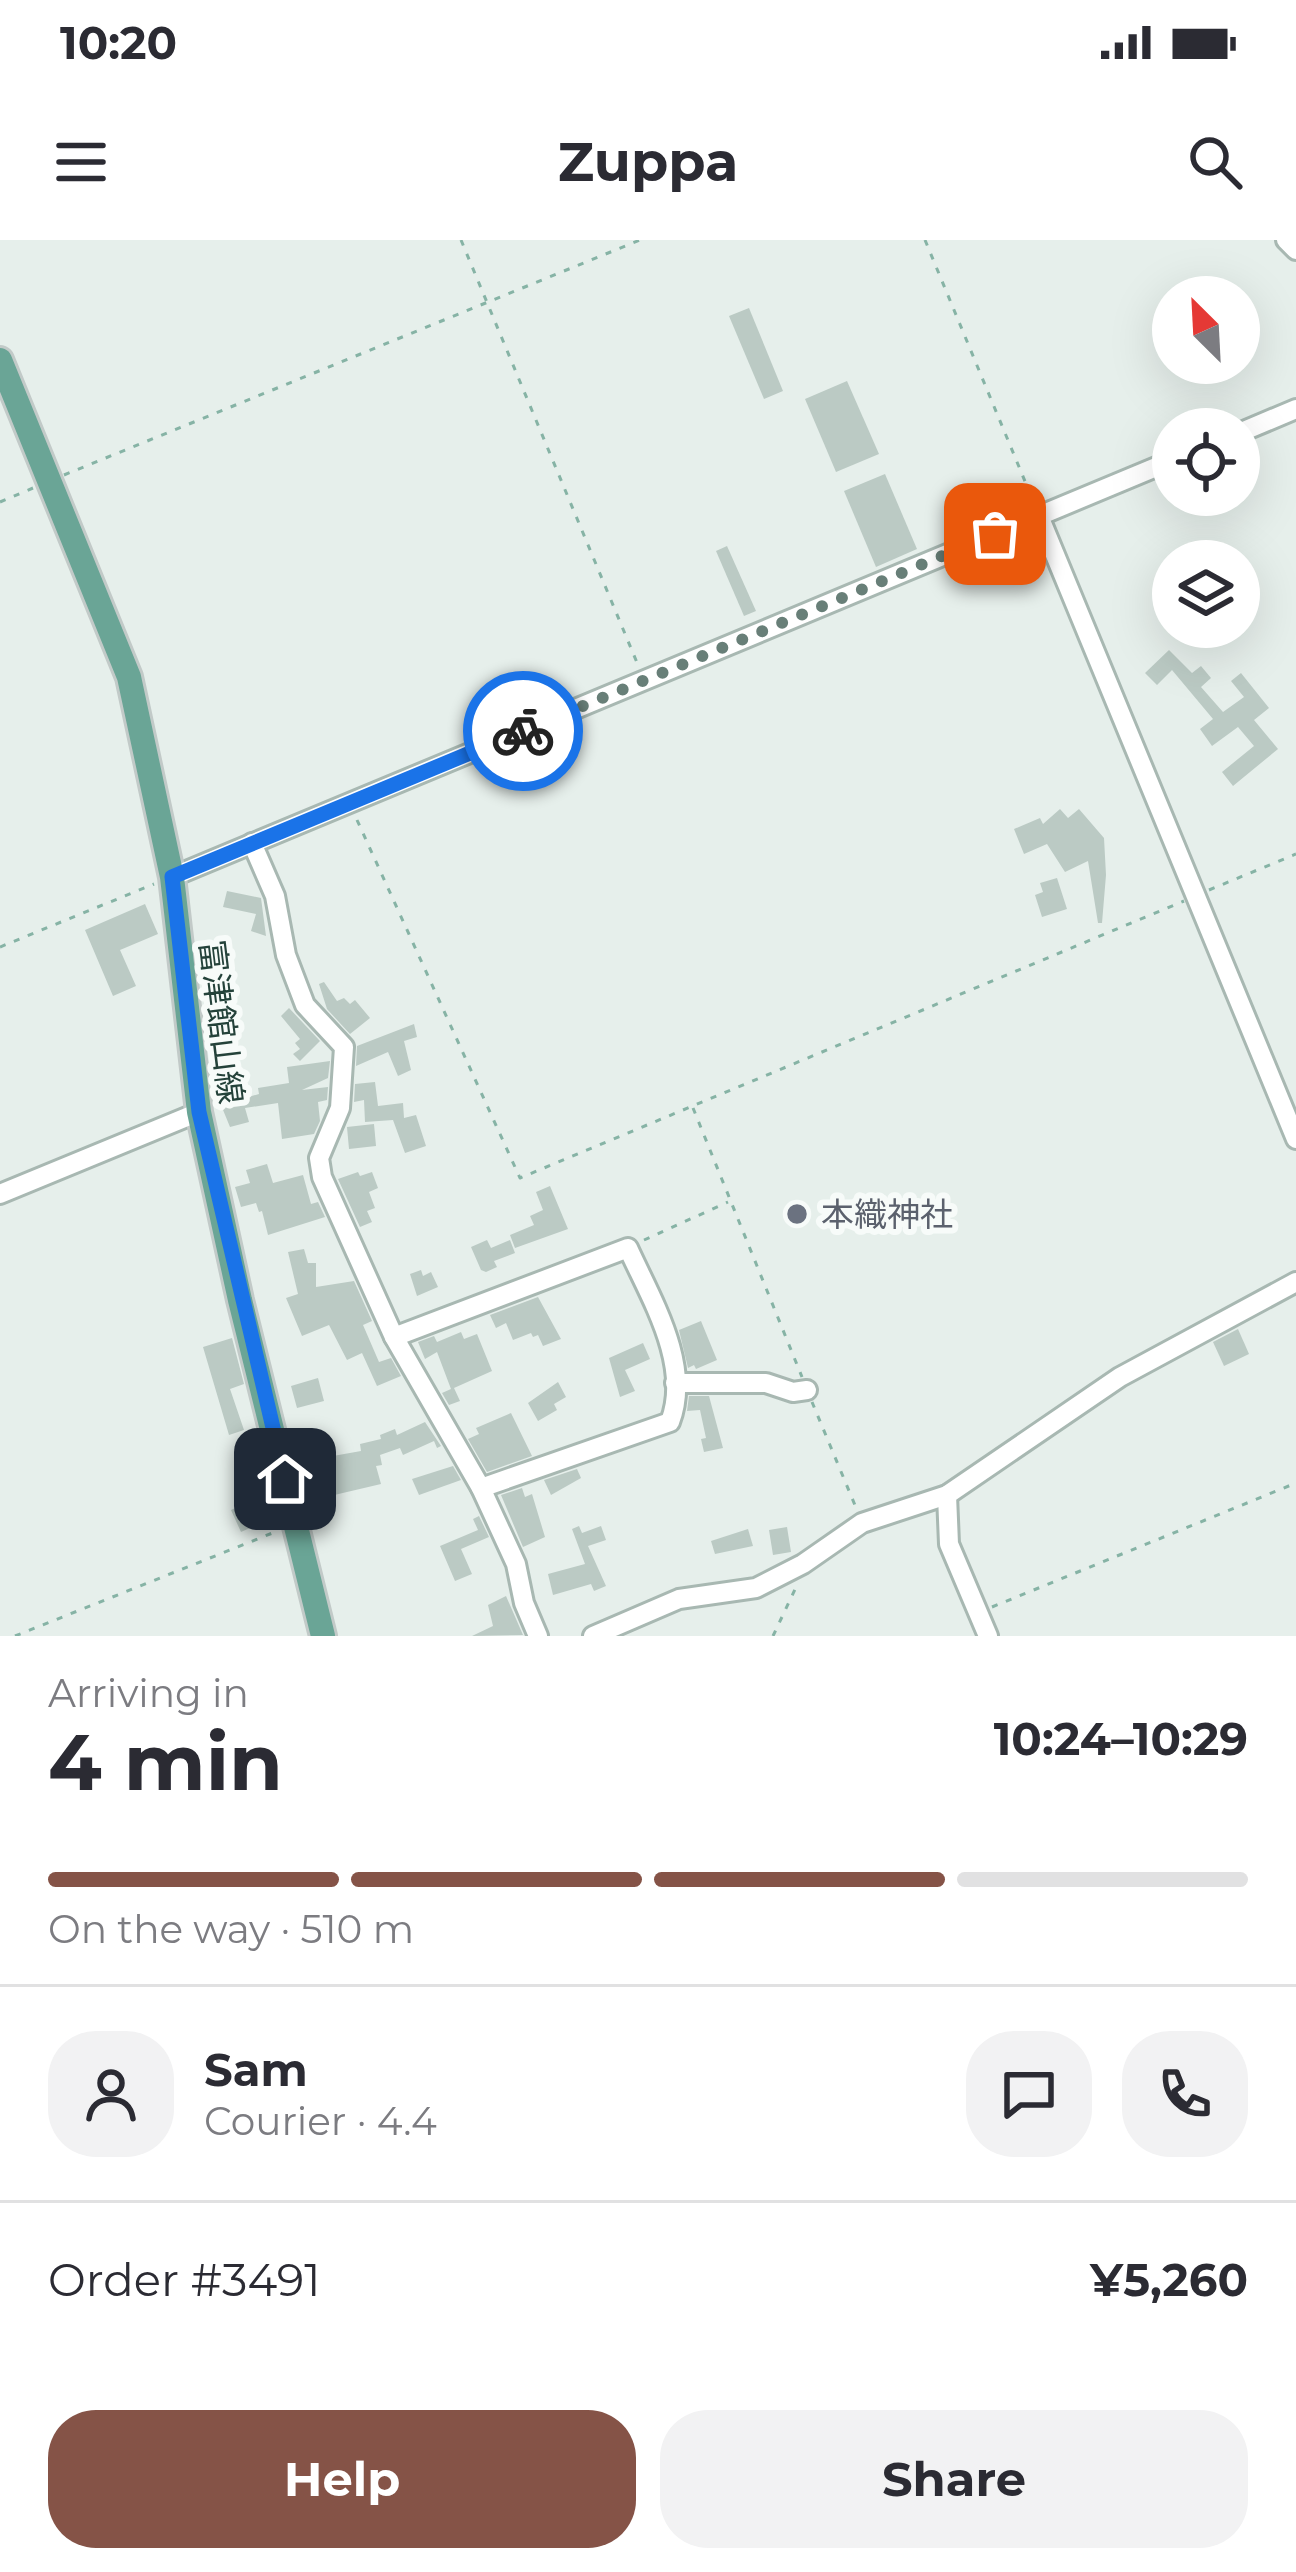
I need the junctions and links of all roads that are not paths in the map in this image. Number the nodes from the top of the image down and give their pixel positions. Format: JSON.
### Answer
{"nodes":[{"id":1,"x":0,"y":360,"type":"edge"},
{"id":2,"x":1296,"y":409,"type":"edge"},
{"id":3,"x":1260,"y":424,"type":"edge"},
{"id":4,"x":1152,"y":469,"type":"edge"},
{"id":5,"x":1039,"y":516,"type":"junction"},
{"id":6,"x":252,"y":843,"type":"junction"},
{"id":7,"x":172,"y":877,"type":"junction"},
{"id":8,"x":199,"y":1112,"type":"junction"},
{"id":9,"x":1296,"y":1139,"type":"edge"},
{"id":10,"x":0,"y":1194,"type":"edge"},
{"id":11,"x":1296,"y":1282,"type":"edge"},
{"id":12,"x":394,"y":1337,"type":"junction"},
{"id":13,"x":675,"y":1383,"type":"junction"},
{"id":14,"x":807,"y":1390,"type":"road end"},
{"id":15,"x":481,"y":1488,"type":"junction"},
{"id":16,"x":947,"y":1495,"type":"junction"},
{"id":17,"x":323,"y":1636,"type":"edge"},
{"id":18,"x":538,"y":1636,"type":"edge"},
{"id":19,"x":593,"y":1636,"type":"edge"},
{"id":20,"x":988,"y":1636,"type":"edge"}],
"edges":[{"from":1,"to":7,"type":"main road","name":"富津館山線"},
{"from":2,"to":3,"type":"street"},
{"from":4,"to":5,"type":"street"},
{"from":5,"to":6,"type":"street"},
{"from":5,"to":9,"type":"street"},
{"from":6,"to":7,"type":"street"},
{"from":6,"to":12,"type":"street"},
{"from":7,"to":8,"type":"main road","name":"富津館山線"},
{"from":8,"to":10,"type":"street"},
{"from":8,"to":17,"type":"main road","name":"富津館山線"},
{"from":11,"to":16,"type":"street"},
{"from":12,"to":13,"type":"street"},
{"from":12,"to":15,"type":"street"},
{"from":13,"to":14,"type":"street"},
{"from":13,"to":15,"type":"street"},
{"from":15,"to":18,"type":"street"},
{"from":16,"to":19,"type":"street"},
{"from":16,"to":20,"type":"street"}]}
